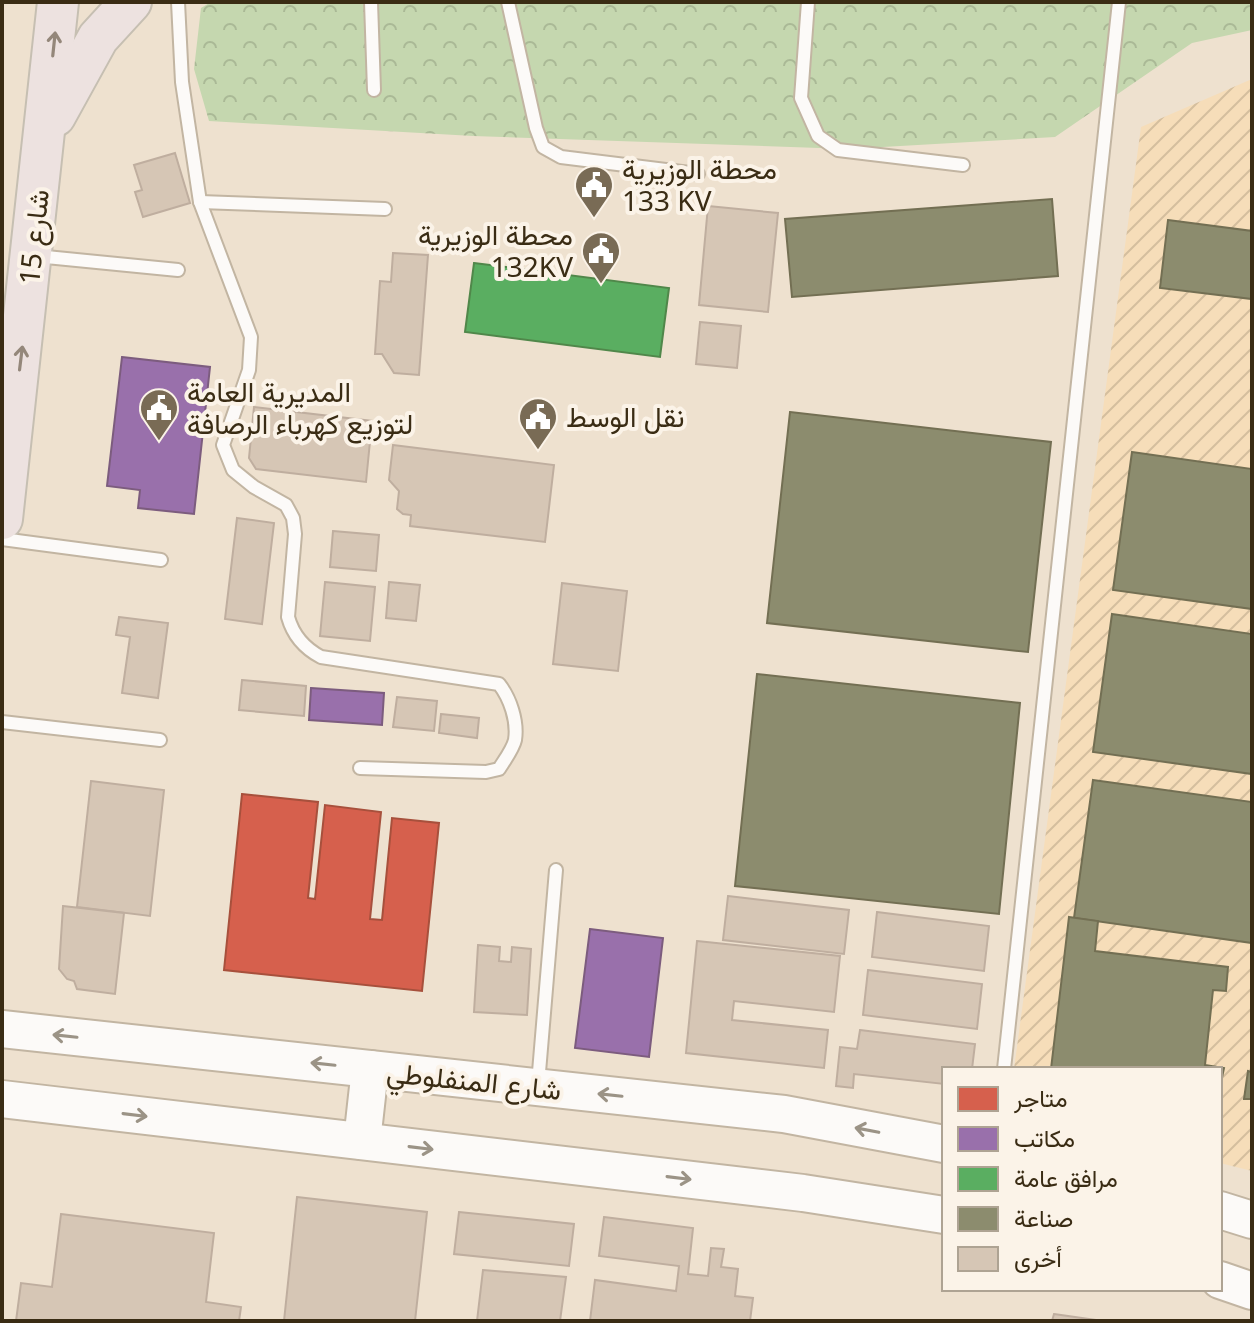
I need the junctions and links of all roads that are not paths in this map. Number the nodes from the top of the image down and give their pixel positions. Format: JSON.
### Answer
{"nodes":[{"id":1,"x":58,"y":2,"type":"edge"},
{"id":2,"x":131,"y":2,"type":"edge"},
{"id":3,"x":178,"y":2,"type":"edge"},
{"id":4,"x":371,"y":2,"type":"edge"},
{"id":5,"x":508,"y":2,"type":"edge"},
{"id":6,"x":808,"y":2,"type":"edge"},
{"id":7,"x":1119,"y":2,"type":"edge"},
{"id":8,"x":374,"y":90,"type":"dead end"},
{"id":9,"x":45,"y":137,"type":"junction"},
{"id":10,"x":963,"y":165,"type":"dead end"},
{"id":11,"x":698,"y":174,"type":"dead end"},
{"id":12,"x":200,"y":202,"type":"junction"},
{"id":13,"x":385,"y":209,"type":"dead end"},
{"id":14,"x":32,"y":255,"type":"junction"},
{"id":15,"x":178,"y":270,"type":"dead end"},
{"id":16,"x":2,"y":519,"type":"edge"},
{"id":17,"x":2,"y":539,"type":"edge"},
{"id":18,"x":161,"y":560,"type":"dead end"},
{"id":19,"x":2,"y":722,"type":"edge"},
{"id":20,"x":160,"y":740,"type":"dead end"},
{"id":21,"x":360,"y":768,"type":"dead end"},
{"id":22,"x":556,"y":870,"type":"dead end"},
{"id":23,"x":2,"y":1029,"type":"edge"},
{"id":24,"x":1004,"y":1067,"type":"edge"},
{"id":25,"x":370,"y":1069,"type":"junction"},
{"id":26,"x":538,"y":1087,"type":"junction"},
{"id":27,"x":2,"y":1099,"type":"edge"},
{"id":28,"x":362,"y":1141,"type":"junction"},
{"id":29,"x":942,"y":1144,"type":"edge"},
{"id":30,"x":1222,"y":1211,"type":"edge"},
{"id":31,"x":942,"y":1215,"type":"edge"},
{"id":32,"x":1252,"y":1220,"type":"edge"},
{"id":33,"x":1222,"y":1281,"type":"edge"},
{"id":34,"x":1252,"y":1291,"type":"edge"}],
"edges":[{"from":9,"to":1,"type":"main road","name":"شارع 15","one_way":true},
{"from":2,"to":9,"type":"main road"},
{"from":3,"to":12,"type":"lane"},
{"from":4,"to":8,"type":"lane"},
{"from":5,"to":11,"type":"lane"},
{"from":6,"to":10,"type":"lane"},
{"from":7,"to":24,"type":"lane"},
{"from":9,"to":14,"type":"main road","name":"شارع 15"},
{"from":12,"to":13,"type":"lane"},
{"from":12,"to":21,"type":"lane"},
{"from":14,"to":15,"type":"lane"},
{"from":16,"to":14,"type":"main road","name":"شارع 15","one_way":true},
{"from":17,"to":18,"type":"lane"},
{"from":19,"to":20,"type":"lane"},
{"from":22,"to":26,"type":"lane"},
{"from":25,"to":23,"type":"street","name":"شارع المنفلوطي","one_way":true},
{"from":25,"to":26,"type":"street","name":"شارع المنفلوطي"},
{"from":25,"to":28,"type":"street"},
{"from":29,"to":26,"type":"street","name":"شارع المنفلوطي","one_way":true},
{"from":27,"to":28,"type":"street","one_way":true},
{"from":28,"to":31,"type":"street","one_way":true},
{"from":30,"to":32,"type":"street"},
{"from":33,"to":34,"type":"street"}]}
